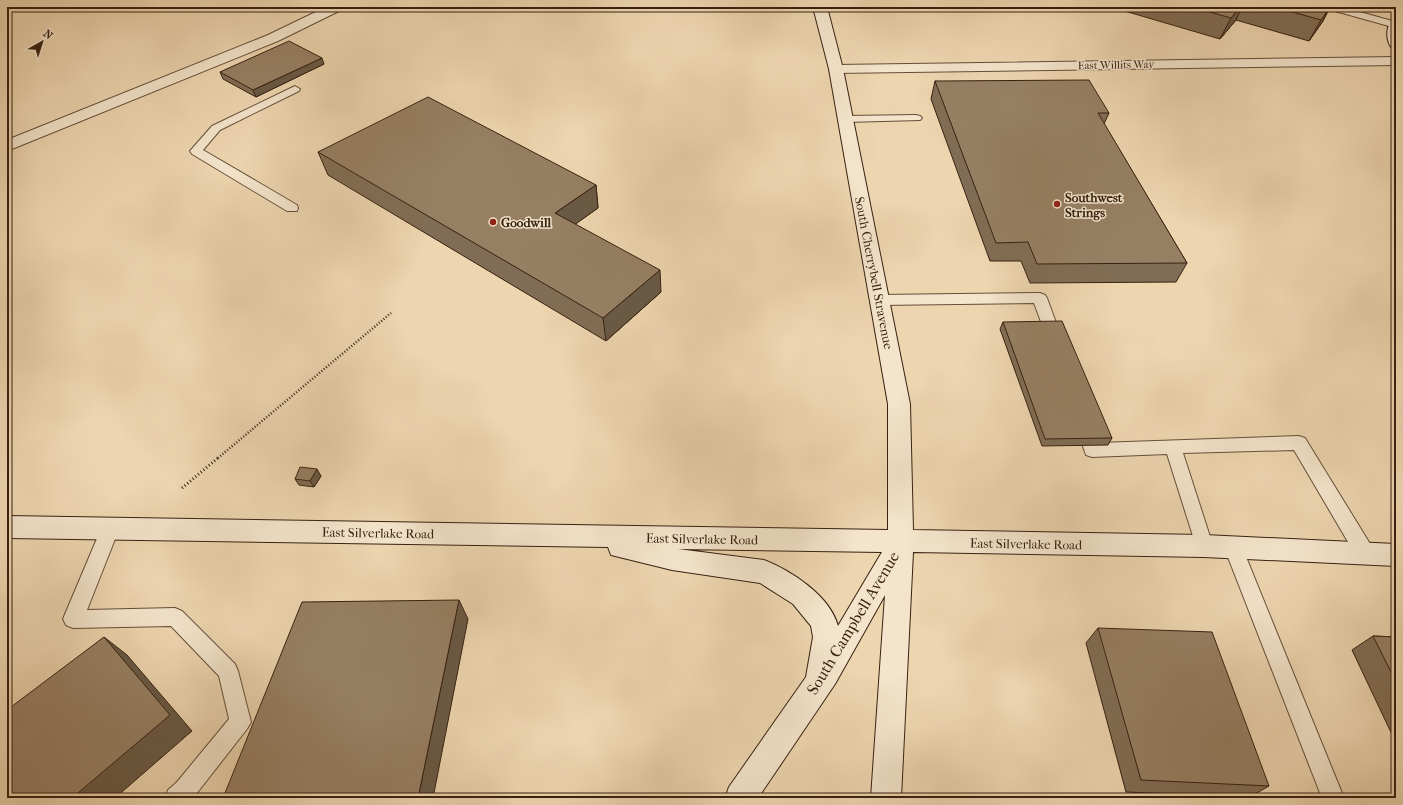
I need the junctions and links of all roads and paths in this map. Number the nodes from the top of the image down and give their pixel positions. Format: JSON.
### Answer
{"nodes":[{"id":1,"x":336,"y":7,"type":"edge"},
{"id":2,"x":820,"y":7,"type":"edge"},
{"id":3,"x":1331,"y":7,"type":"edge"},
{"id":4,"x":1396,"y":24,"type":"edge"},
{"id":5,"x":1396,"y":44,"type":"edge"},
{"id":6,"x":1396,"y":61,"type":"edge"},
{"id":7,"x":836,"y":69,"type":"junction"},
{"id":8,"x":295,"y":89,"type":"dead end"},
{"id":9,"x":916,"y":118,"type":"dead end"},
{"id":10,"x":846,"y":119,"type":"junction"},
{"id":11,"x":7,"y":146,"type":"edge"},
{"id":12,"x":292,"y":208,"type":"dead end"},
{"id":13,"x":879,"y":300,"type":"junction"},
{"id":14,"x":391,"y":313,"type":"dead end"},
{"id":15,"x":1059,"y":356,"type":"edge"},
{"id":16,"x":1077,"y":407,"type":"edge"},
{"id":17,"x":1173,"y":447,"type":"junction"},
{"id":18,"x":182,"y":488,"type":"dead end"},
{"id":19,"x":7,"y":527,"type":"edge"},
{"id":20,"x":110,"y":529,"type":"junction"},
{"id":21,"x":570,"y":537,"type":"junction"},
{"id":22,"x":901,"y":542,"type":"junction"},
{"id":23,"x":1204,"y":546,"type":"junction"},
{"id":24,"x":1233,"y":547,"type":"junction"},
{"id":25,"x":1365,"y":553,"type":"junction"},
{"id":26,"x":1396,"y":555,"type":"edge"},
{"id":27,"x":819,"y":683,"type":"junction"},
{"id":28,"x":176,"y":798,"type":"edge"},
{"id":29,"x":740,"y":798,"type":"edge"},
{"id":30,"x":886,"y":798,"type":"edge"},
{"id":31,"x":1333,"y":798,"type":"edge"}],
"edges":[{"from":1,"to":11,"type":"street"},
{"from":2,"to":7,"type":"street","name":"South Cherrybell Stravenue"},
{"from":3,"to":4,"type":"lane"},
{"from":4,"to":5,"type":"street"},
{"from":6,"to":7,"type":"street","name":"East Willits Way"},
{"from":7,"to":10,"type":"street","name":"South Cherrybell Stravenue"},
{"from":8,"to":12,"type":"lane"},
{"from":9,"to":10,"type":"lane"},
{"from":10,"to":13,"type":"street","name":"South Cherrybell Stravenue"},
{"from":13,"to":15,"type":"lane"},
{"from":13,"to":22,"type":"street","name":"South Cherrybell Stravenue"},
{"from":14,"to":18,"type":"path"},
{"from":16,"to":17,"type":"lane"},
{"from":17,"to":23,"type":"lane"},
{"from":17,"to":25,"type":"lane"},
{"from":19,"to":20,"type":"street","name":"East Silverlake Road"},
{"from":20,"to":21,"type":"street","name":"East Silverlake Road"},
{"from":20,"to":28,"type":"lane"},
{"from":21,"to":22,"type":"street","name":"East Silverlake Road"},
{"from":21,"to":27,"type":"street"},
{"from":22,"to":23,"type":"street","name":"East Silverlake Road"},
{"from":22,"to":27,"type":"street","name":"South Campbell Avenue"},
{"from":22,"to":30,"type":"street","name":"South Campbell Avenue"},
{"from":23,"to":24,"type":"street","name":"East Silverlake Road"},
{"from":24,"to":25,"type":"street","name":"East Silverlake Road"},
{"from":24,"to":31,"type":"lane"},
{"from":25,"to":26,"type":"street","name":"East Silverlake Road"},
{"from":27,"to":29,"type":"street","name":"South Campbell Avenue"}]}
